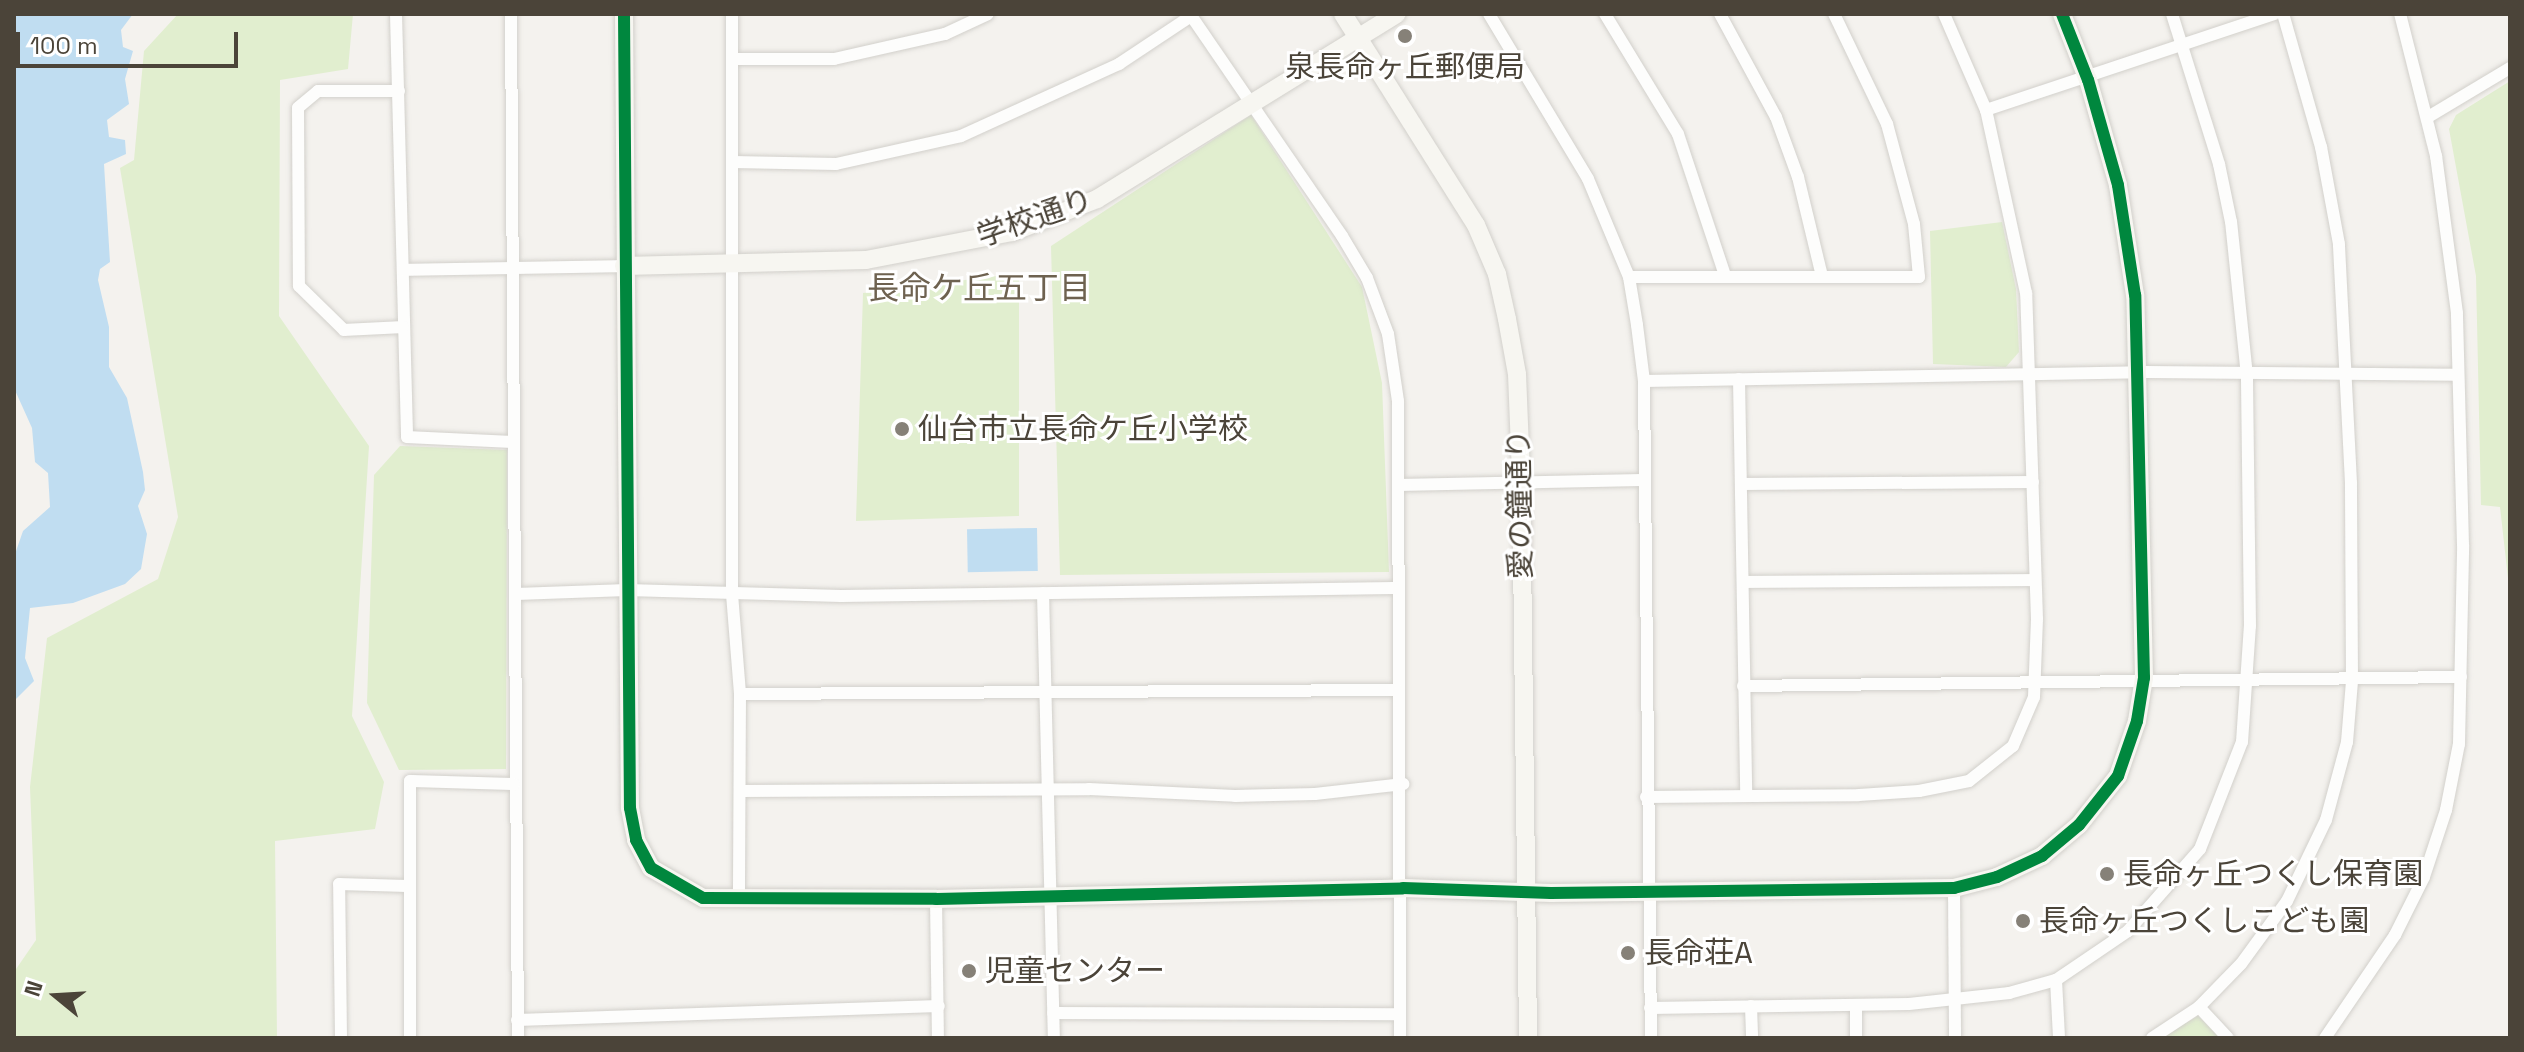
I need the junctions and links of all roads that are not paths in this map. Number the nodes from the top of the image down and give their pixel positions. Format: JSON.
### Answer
{"nodes":[{"id":1,"x":396,"y":14,"type":"edge"},
{"id":2,"x":511,"y":14,"type":"edge"},
{"id":3,"x":624,"y":14,"type":"edge"},
{"id":4,"x":732,"y":14,"type":"edge"},
{"id":5,"x":988,"y":14,"type":"edge"},
{"id":6,"x":1343,"y":14,"type":"edge"},
{"id":7,"x":1397,"y":14,"type":"edge"},
{"id":8,"x":1489,"y":14,"type":"edge"},
{"id":9,"x":1605,"y":14,"type":"edge"},
{"id":10,"x":1720,"y":14,"type":"edge"},
{"id":11,"x":1834,"y":14,"type":"edge"},
{"id":12,"x":1944,"y":14,"type":"edge"},
{"id":13,"x":2062,"y":14,"type":"edge"},
{"id":14,"x":2172,"y":14,"type":"edge"},
{"id":15,"x":2274,"y":14,"type":"edge"},
{"id":16,"x":2283,"y":14,"type":"edge"},
{"id":17,"x":2401,"y":14,"type":"edge"},
{"id":18,"x":1191,"y":15,"type":"edge"},
{"id":19,"x":1358,"y":38,"type":"junction"},
{"id":20,"x":2183,"y":46,"type":"junction"},
{"id":21,"x":733,"y":59,"type":"junction"},
{"id":22,"x":2510,"y":68,"type":"edge"},
{"id":23,"x":2088,"y":80,"type":"junction"},
{"id":24,"x":399,"y":91,"type":"junction"},
{"id":25,"x":1254,"y":102,"type":"junction"},
{"id":26,"x":1986,"y":110,"type":"junction"},
{"id":27,"x":2428,"y":117,"type":"junction"},
{"id":28,"x":733,"y":162,"type":"junction"},
{"id":29,"x":735,"y":263,"type":"junction"},
{"id":30,"x":624,"y":266,"type":"junction"},
{"id":31,"x":513,"y":269,"type":"junction"},
{"id":32,"x":403,"y":270,"type":"junction"},
{"id":33,"x":1725,"y":275,"type":"junction"},
{"id":34,"x":1822,"y":276,"type":"junction"},
{"id":35,"x":1629,"y":277,"type":"junction"},
{"id":36,"x":403,"y":327,"type":"junction"},
{"id":37,"x":2141,"y":372,"type":"junction"},
{"id":38,"x":2347,"y":374,"type":"junction"},
{"id":39,"x":2456,"y":375,"type":"junction"},
{"id":40,"x":2030,"y":376,"type":"junction"},
{"id":41,"x":2247,"y":376,"type":"junction"},
{"id":42,"x":1739,"y":379,"type":"junction"},
{"id":43,"x":1644,"y":381,"type":"junction"},
{"id":44,"x":512,"y":442,"type":"junction"},
{"id":45,"x":1642,"y":480,"type":"junction"},
{"id":46,"x":1521,"y":481,"type":"junction"},
{"id":47,"x":2033,"y":482,"type":"junction"},
{"id":48,"x":1741,"y":484,"type":"junction"},
{"id":49,"x":1398,"y":485,"type":"junction"},
{"id":50,"x":2035,"y":580,"type":"junction"},
{"id":51,"x":1743,"y":582,"type":"junction"},
{"id":52,"x":1394,"y":588,"type":"junction"},
{"id":53,"x":627,"y":590,"type":"junction"},
{"id":54,"x":1043,"y":593,"type":"junction"},
{"id":55,"x":516,"y":594,"type":"junction"},
{"id":56,"x":732,"y":594,"type":"junction"},
{"id":57,"x":2461,"y":677,"type":"junction"},
{"id":58,"x":2144,"y":678,"type":"junction"},
{"id":59,"x":2036,"y":680,"type":"junction"},
{"id":60,"x":2352,"y":681,"type":"junction"},
{"id":61,"x":2248,"y":682,"type":"junction"},
{"id":62,"x":1743,"y":686,"type":"junction"},
{"id":63,"x":1397,"y":690,"type":"junction"},
{"id":64,"x":1045,"y":692,"type":"junction"},
{"id":65,"x":740,"y":694,"type":"junction"},
{"id":66,"x":514,"y":784,"type":"junction"},
{"id":67,"x":1403,"y":784,"type":"junction"},
{"id":68,"x":1046,"y":790,"type":"junction"},
{"id":69,"x":740,"y":791,"type":"junction"},
{"id":70,"x":1746,"y":796,"type":"junction"},
{"id":71,"x":1646,"y":797,"type":"junction"},
{"id":72,"x":407,"y":886,"type":"junction"},
{"id":73,"x":1403,"y":888,"type":"junction"},
{"id":74,"x":1954,"y":888,"type":"junction"},
{"id":75,"x":1649,"y":891,"type":"junction"},
{"id":76,"x":1524,"y":892,"type":"junction"},
{"id":77,"x":1053,"y":895,"type":"junction"},
{"id":78,"x":739,"y":899,"type":"junction"},
{"id":79,"x":936,"y":899,"type":"junction"},
{"id":80,"x":2056,"y":980,"type":"junction"},
{"id":81,"x":1954,"y":1001,"type":"junction"},
{"id":82,"x":939,"y":1006,"type":"junction"},
{"id":83,"x":1751,"y":1006,"type":"junction"},
{"id":84,"x":1856,"y":1006,"type":"junction"},
{"id":85,"x":2199,"y":1007,"type":"junction"},
{"id":86,"x":1650,"y":1008,"type":"junction"},
{"id":87,"x":1053,"y":1013,"type":"junction"},
{"id":88,"x":1400,"y":1014,"type":"junction"},
{"id":89,"x":517,"y":1020,"type":"junction"},
{"id":90,"x":341,"y":1038,"type":"edge"},
{"id":91,"x":410,"y":1038,"type":"edge"},
{"id":92,"x":518,"y":1038,"type":"edge"},
{"id":93,"x":938,"y":1038,"type":"edge"},
{"id":94,"x":1054,"y":1038,"type":"edge"},
{"id":95,"x":1400,"y":1038,"type":"edge"},
{"id":96,"x":1528,"y":1038,"type":"edge"},
{"id":97,"x":1651,"y":1038,"type":"edge"},
{"id":98,"x":1752,"y":1038,"type":"edge"},
{"id":99,"x":1856,"y":1038,"type":"edge"},
{"id":100,"x":1955,"y":1038,"type":"edge"},
{"id":101,"x":2059,"y":1038,"type":"edge"},
{"id":102,"x":2152,"y":1038,"type":"edge"},
{"id":103,"x":2228,"y":1038,"type":"edge"},
{"id":104,"x":2325,"y":1038,"type":"edge"}],
"edges":[{"from":1,"to":24,"type":"street"},
{"from":2,"to":31,"type":"street"},
{"from":3,"to":30,"type":"street"},
{"from":4,"to":21,"type":"street"},
{"from":5,"to":21,"type":"street"},
{"from":6,"to":19,"type":"street","name":"愛の鐘通り"},
{"from":7,"to":19,"type":"street","name":"学校通り"},
{"from":8,"to":35,"type":"street"},
{"from":9,"to":33,"type":"street"},
{"from":10,"to":34,"type":"street"},
{"from":11,"to":34,"type":"street"},
{"from":12,"to":26,"type":"street"},
{"from":13,"to":23,"type":"street"},
{"from":14,"to":20,"type":"street"},
{"from":15,"to":20,"type":"street"},
{"from":16,"to":38,"type":"street"},
{"from":17,"to":27,"type":"street"},
{"from":18,"to":25,"type":"street"},
{"from":18,"to":28,"type":"street"},
{"from":19,"to":25,"type":"street","name":"学校通り"},
{"from":19,"to":46,"type":"street","name":"愛の鐘通り"},
{"from":20,"to":23,"type":"street"},
{"from":20,"to":41,"type":"street"},
{"from":21,"to":28,"type":"street"},
{"from":22,"to":27,"type":"street"},
{"from":23,"to":26,"type":"street"},
{"from":23,"to":37,"type":"street"},
{"from":24,"to":32,"type":"street"},
{"from":24,"to":36,"type":"street"},
{"from":25,"to":29,"type":"street","name":"学校通り"},
{"from":25,"to":49,"type":"street"},
{"from":26,"to":40,"type":"street"},
{"from":27,"to":39,"type":"street"},
{"from":28,"to":29,"type":"street"},
{"from":29,"to":30,"type":"street","name":"学校通り"},
{"from":29,"to":56,"type":"street"},
{"from":30,"to":31,"type":"street"},
{"from":30,"to":53,"type":"street"},
{"from":31,"to":32,"type":"street"},
{"from":31,"to":44,"type":"street"},
{"from":32,"to":36,"type":"street"},
{"from":33,"to":34,"type":"street"},
{"from":33,"to":35,"type":"street"},
{"from":35,"to":43,"type":"street"},
{"from":36,"to":44,"type":"street"},
{"from":37,"to":40,"type":"street"},
{"from":37,"to":41,"type":"street"},
{"from":37,"to":58,"type":"street"},
{"from":38,"to":39,"type":"street"},
{"from":38,"to":41,"type":"street"},
{"from":38,"to":60,"type":"street"},
{"from":39,"to":57,"type":"street"},
{"from":40,"to":42,"type":"street"},
{"from":40,"to":47,"type":"street"},
{"from":41,"to":61,"type":"street"},
{"from":42,"to":43,"type":"street"},
{"from":42,"to":48,"type":"street"},
{"from":43,"to":45,"type":"street"},
{"from":44,"to":55,"type":"street"},
{"from":45,"to":46,"type":"street"},
{"from":45,"to":71,"type":"street"},
{"from":46,"to":49,"type":"street"},
{"from":46,"to":76,"type":"street","name":"愛の鐘通り"},
{"from":47,"to":48,"type":"street"},
{"from":47,"to":50,"type":"street"},
{"from":48,"to":51,"type":"street"},
{"from":49,"to":52,"type":"street"},
{"from":50,"to":51,"type":"street"},
{"from":50,"to":59,"type":"street"},
{"from":51,"to":62,"type":"street"},
{"from":52,"to":54,"type":"street"},
{"from":52,"to":63,"type":"street"},
{"from":53,"to":55,"type":"street"},
{"from":53,"to":56,"type":"street"},
{"from":53,"to":78,"type":"street"},
{"from":54,"to":56,"type":"street"},
{"from":54,"to":64,"type":"street"},
{"from":55,"to":66,"type":"street"},
{"from":56,"to":65,"type":"street"},
{"from":57,"to":60,"type":"street"},
{"from":57,"to":104,"type":"street"},
{"from":58,"to":59,"type":"street"},
{"from":58,"to":61,"type":"street"},
{"from":58,"to":74,"type":"street"},
{"from":59,"to":62,"type":"street"},
{"from":59,"to":70,"type":"street"},
{"from":60,"to":61,"type":"street"},
{"from":60,"to":85,"type":"street"},
{"from":61,"to":80,"type":"street"},
{"from":62,"to":70,"type":"street"},
{"from":63,"to":64,"type":"street"},
{"from":63,"to":67,"type":"street"},
{"from":64,"to":65,"type":"street"},
{"from":64,"to":68,"type":"street"},
{"from":65,"to":69,"type":"street"},
{"from":66,"to":72,"type":"street"},
{"from":66,"to":89,"type":"street"},
{"from":67,"to":68,"type":"street"},
{"from":67,"to":73,"type":"street"},
{"from":68,"to":69,"type":"street"},
{"from":68,"to":77,"type":"street"},
{"from":69,"to":78,"type":"street"},
{"from":70,"to":71,"type":"street"},
{"from":71,"to":75,"type":"street"},
{"from":72,"to":90,"type":"street"},
{"from":72,"to":91,"type":"street"},
{"from":73,"to":76,"type":"street"},
{"from":73,"to":77,"type":"street"},
{"from":73,"to":88,"type":"street"},
{"from":74,"to":75,"type":"street"},
{"from":74,"to":81,"type":"street"},
{"from":75,"to":76,"type":"street"},
{"from":75,"to":86,"type":"street"},
{"from":76,"to":96,"type":"street","name":"愛の鐘通り"},
{"from":77,"to":79,"type":"street"},
{"from":77,"to":87,"type":"street"},
{"from":78,"to":79,"type":"street"},
{"from":79,"to":82,"type":"street"},
{"from":80,"to":81,"type":"street"},
{"from":80,"to":101,"type":"street"},
{"from":81,"to":84,"type":"street"},
{"from":81,"to":100,"type":"street"},
{"from":82,"to":89,"type":"street"},
{"from":82,"to":93,"type":"street"},
{"from":83,"to":84,"type":"street"},
{"from":83,"to":86,"type":"street"},
{"from":83,"to":98,"type":"street"},
{"from":84,"to":99,"type":"street"},
{"from":85,"to":102,"type":"street"},
{"from":85,"to":103,"type":"street"},
{"from":86,"to":97,"type":"street"},
{"from":87,"to":88,"type":"street"},
{"from":87,"to":94,"type":"street"},
{"from":88,"to":95,"type":"street"},
{"from":89,"to":92,"type":"street"}]}
